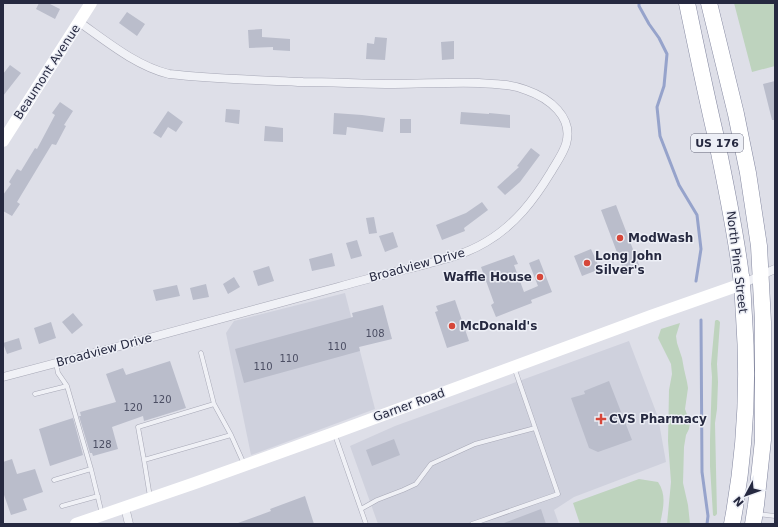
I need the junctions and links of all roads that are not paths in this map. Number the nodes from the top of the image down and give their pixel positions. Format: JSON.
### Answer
{"nodes":[{"id":1,"x":91,"y":3,"type":"edge"},
{"id":2,"x":687,"y":3,"type":"edge"},
{"id":3,"x":709,"y":3,"type":"edge"},
{"id":4,"x":79,"y":22,"type":"junction"},
{"id":5,"x":3,"y":141,"type":"edge"},
{"id":6,"x":775,"y":269,"type":"edge"},
{"id":7,"x":760,"y":276,"type":"junction"},
{"id":8,"x":742,"y":284,"type":"junction"},
{"id":9,"x":200,"y":353,"type":"dead end"},
{"id":10,"x":56,"y":363,"type":"junction"},
{"id":11,"x":514,"y":367,"type":"junction"},
{"id":12,"x":3,"y":377,"type":"edge"},
{"id":13,"x":67,"y":386,"type":"junction"},
{"id":14,"x":35,"y":394,"type":"dead end"},
{"id":15,"x":214,"y":404,"type":"junction"},
{"id":16,"x":535,"y":428,"type":"junction"},
{"id":17,"x":334,"y":433,"type":"junction"},
{"id":18,"x":231,"y":435,"type":"junction"},
{"id":19,"x":144,"y":460,"type":"junction"},
{"id":20,"x":244,"y":465,"type":"junction"},
{"id":21,"x":91,"y":469,"type":"junction"},
{"id":22,"x":54,"y":480,"type":"dead end"},
{"id":23,"x":98,"y":496,"type":"junction"},
{"id":24,"x":150,"y":498,"type":"junction"},
{"id":25,"x":62,"y":506,"type":"dead end"},
{"id":26,"x":125,"y":507,"type":"junction"},
{"id":27,"x":361,"y":509,"type":"junction"},
{"id":28,"x":102,"y":515,"type":"junction"},
{"id":29,"x":775,"y":516,"type":"edge"},
{"id":30,"x":754,"y":519,"type":"edge"},
{"id":31,"x":76,"y":524,"type":"edge"},
{"id":32,"x":130,"y":524,"type":"edge"},
{"id":33,"x":366,"y":524,"type":"edge"},
{"id":34,"x":472,"y":524,"type":"edge"},
{"id":35,"x":732,"y":524,"type":"edge"}],
"edges":[{"from":1,"to":4,"type":"street","name":"Beaumont Avenue"},
{"from":2,"to":8,"type":"highway","name":"North Pine Street","number":"US 176"},
{"from":3,"to":7,"type":"highway","name":"North Pine Street","number":"US 176"},
{"from":4,"to":5,"type":"street","name":"Beaumont Avenue"},
{"from":4,"to":10,"type":"street","name":"Broadview Drive"},
{"from":6,"to":7,"type":"street"},
{"from":7,"to":8,"type":"street"},
{"from":7,"to":30,"type":"highway","name":"North Pine Street","number":"US 176"},
{"from":8,"to":11,"type":"street","name":"Garner Road"},
{"from":8,"to":35,"type":"highway","name":"North Pine Street","number":"US 176"},
{"from":9,"to":15,"type":"lane"},
{"from":10,"to":12,"type":"street","name":"Broadview Drive"},
{"from":10,"to":13,"type":"lane"},
{"from":11,"to":16,"type":"lane"},
{"from":11,"to":17,"type":"street","name":"Garner Road"},
{"from":13,"to":14,"type":"lane"},
{"from":13,"to":21,"type":"lane"},
{"from":15,"to":18,"type":"lane"},
{"from":15,"to":19,"type":"lane"},
{"from":16,"to":27,"type":"lane"},
{"from":16,"to":34,"type":"lane"},
{"from":17,"to":20,"type":"street","name":"Garner Road"},
{"from":17,"to":27,"type":"lane"},
{"from":18,"to":19,"type":"lane"},
{"from":18,"to":20,"type":"lane"},
{"from":19,"to":24,"type":"lane"},
{"from":20,"to":24,"type":"street","name":"Garner Road"},
{"from":21,"to":22,"type":"lane"},
{"from":21,"to":23,"type":"lane"},
{"from":23,"to":25,"type":"lane"},
{"from":23,"to":28,"type":"lane"},
{"from":24,"to":26,"type":"street","name":"Garner Road"},
{"from":26,"to":28,"type":"street","name":"Garner Road"},
{"from":26,"to":32,"type":"street"},
{"from":27,"to":33,"type":"lane"},
{"from":28,"to":31,"type":"street","name":"Garner Road"},
{"from":29,"to":30,"type":"lane"}]}
